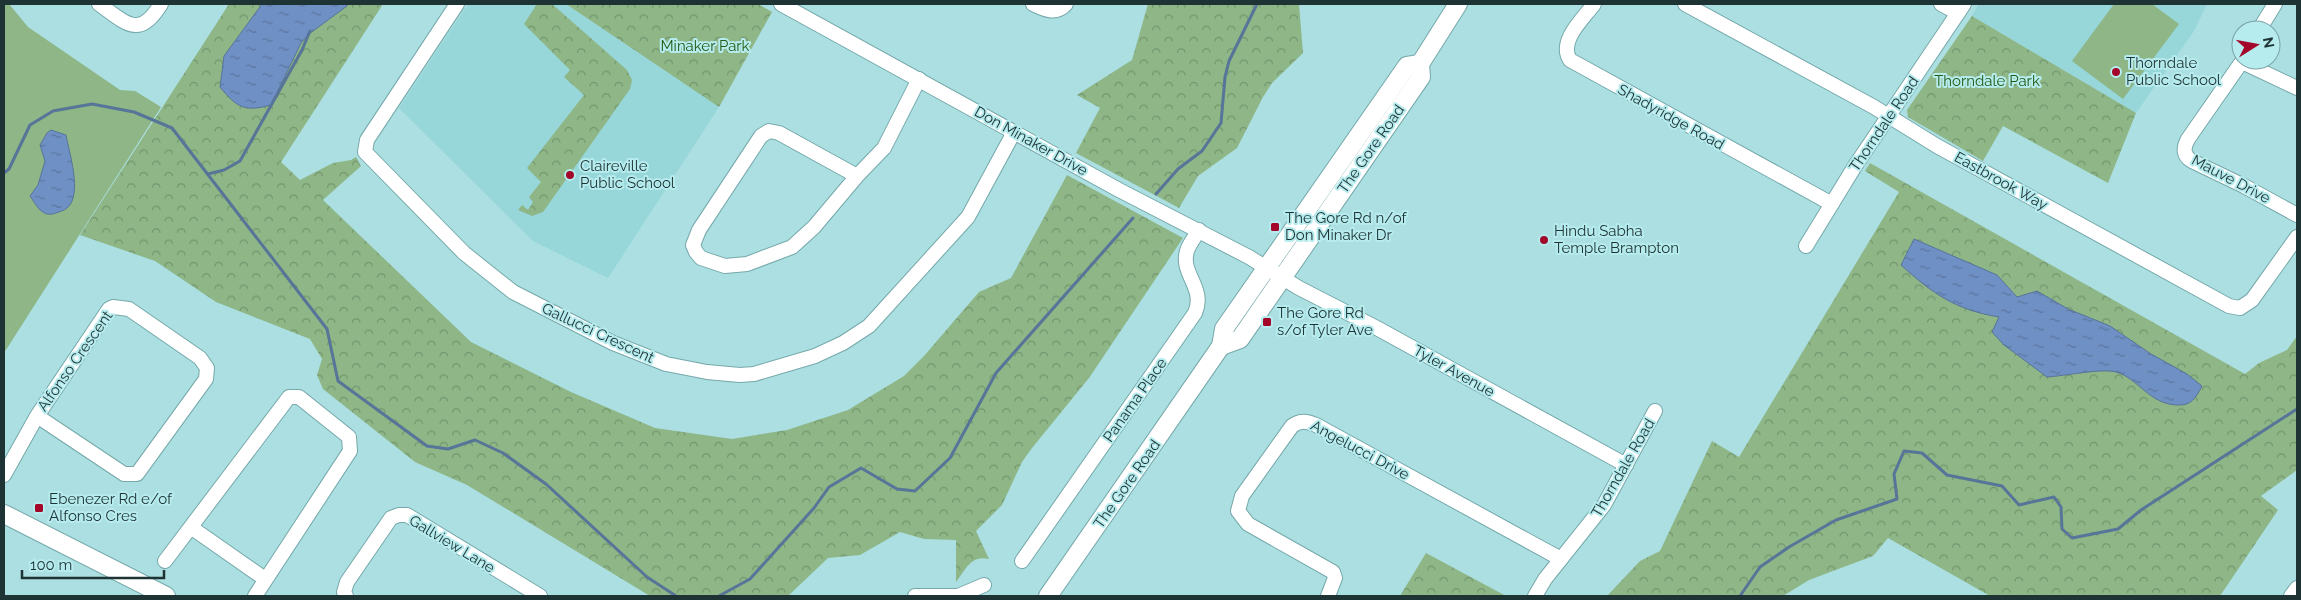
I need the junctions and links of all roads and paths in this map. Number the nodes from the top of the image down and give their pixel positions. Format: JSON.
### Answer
{"nodes":[{"id":1,"x":99,"y":4,"type":"edge"},
{"id":2,"x":161,"y":4,"type":"edge"},
{"id":3,"x":456,"y":4,"type":"edge"},
{"id":4,"x":782,"y":4,"type":"edge"},
{"id":5,"x":1033,"y":4,"type":"edge"},
{"id":6,"x":1066,"y":4,"type":"edge"},
{"id":7,"x":1594,"y":4,"type":"edge"},
{"id":8,"x":1685,"y":4,"type":"edge"},
{"id":9,"x":1941,"y":4,"type":"edge"},
{"id":10,"x":2275,"y":4,"type":"edge"},
{"id":11,"x":1459,"y":6,"type":"edge"},
{"id":12,"x":1961,"y":8,"type":"edge"},
{"id":13,"x":2266,"y":20,"type":"edge"},
{"id":14,"x":1420,"y":64,"type":"junction"},
{"id":15,"x":2237,"y":70,"type":"edge"},
{"id":16,"x":2261,"y":70,"type":"edge"},
{"id":17,"x":919,"y":79,"type":"junction"},
{"id":18,"x":2297,"y":88,"type":"edge"},
{"id":19,"x":1888,"y":116,"type":"junction"},
{"id":20,"x":1014,"y":132,"type":"junction"},
{"id":21,"x":857,"y":176,"type":"junction"},
{"id":22,"x":1832,"y":204,"type":"junction"},
{"id":23,"x":2297,"y":215,"type":"edge"},
{"id":24,"x":1199,"y":230,"type":"junction"},
{"id":25,"x":2297,"y":237,"type":"edge"},
{"id":26,"x":1806,"y":246,"type":"dead end"},
{"id":27,"x":1267,"y":268,"type":"junction"},
{"id":28,"x":1282,"y":277,"type":"junction"},
{"id":29,"x":1221,"y":346,"type":"junction"},
{"id":30,"x":1655,"y":410,"type":"dead end"},
{"id":31,"x":37,"y":416,"type":"junction"},
{"id":32,"x":1626,"y":465,"type":"junction"},
{"id":33,"x":4,"y":475,"type":"edge"},
{"id":34,"x":4,"y":514,"type":"edge"},
{"id":35,"x":192,"y":528,"type":"junction"},
{"id":36,"x":1561,"y":559,"type":"junction"},
{"id":37,"x":165,"y":561,"type":"dead end"},
{"id":38,"x":1022,"y":561,"type":"dead end"},
{"id":39,"x":265,"y":579,"type":"junction"},
{"id":40,"x":984,"y":585,"type":"dead end"},
{"id":41,"x":2297,"y":588,"type":"edge"},
{"id":42,"x":166,"y":596,"type":"edge"},
{"id":43,"x":255,"y":596,"type":"edge"},
{"id":44,"x":346,"y":596,"type":"edge"},
{"id":45,"x":540,"y":596,"type":"edge"},
{"id":46,"x":915,"y":596,"type":"edge"},
{"id":47,"x":1048,"y":596,"type":"edge"},
{"id":48,"x":1328,"y":596,"type":"edge"},
{"id":49,"x":1535,"y":596,"type":"edge"},
{"id":50,"x":2291,"y":596,"type":"edge"}],
"edges":[{"from":1,"to":2,"type":"street"},
{"from":3,"to":20,"type":"street","name":"Gallucci Crescent"},
{"from":4,"to":17,"type":"street","name":"Don Minaker Drive"},
{"from":5,"to":6,"type":"street"},
{"from":7,"to":22,"type":"street","name":"Shadyridge Road"},
{"from":8,"to":19,"type":"street","name":"Eastbrook Way"},
{"from":9,"to":12,"type":"street"},
{"from":10,"to":13,"type":"street"},
{"from":11,"to":14,"type":"main road","name":"The Gore Road"},
{"from":12,"to":19,"type":"street","name":"Thorndale Road"},
{"from":14,"to":27,"type":"main road","name":"The Gore Road"},
{"from":14,"to":28,"type":"main road","name":"The Gore Road"},
{"from":15,"to":23,"type":"street","name":"Mauve Drive"},
{"from":16,"to":18,"type":"street"},
{"from":17,"to":20,"type":"street","name":"Don Minaker Drive"},
{"from":17,"to":21,"type":"street"},
{"from":19,"to":22,"type":"street","name":"Thorndale Road"},
{"from":19,"to":25,"type":"street","name":"Eastbrook Way"},
{"from":20,"to":24,"type":"street","name":"Don Minaker Drive"},
{"from":21,"to":21,"type":"street"},
{"from":22,"to":26,"type":"street","name":"Thorndale Road"},
{"from":24,"to":27,"type":"street","name":"Don Minaker Drive"},
{"from":24,"to":38,"type":"street","name":"Panama Place"},
{"from":27,"to":28,"type":"street","name":"Don Minaker Drive"},
{"from":27,"to":29,"type":"main road","name":"The Gore Road"},
{"from":28,"to":29,"type":"main road","name":"The Gore Road"},
{"from":28,"to":32,"type":"street","name":"Tyler Avenue"},
{"from":29,"to":47,"type":"main road","name":"The Gore Road"},
{"from":30,"to":32,"type":"street","name":"Thorndale Road"},
{"from":31,"to":31,"type":"street","name":"Alfonso Crescent"},
{"from":31,"to":33,"type":"street","name":"Alfonso Crescent"},
{"from":32,"to":36,"type":"street","name":"Thorndale Road"},
{"from":34,"to":42,"type":"main road"},
{"from":35,"to":37,"type":"street"},
{"from":35,"to":39,"type":"street"},
{"from":35,"to":39,"type":"street"},
{"from":36,"to":48,"type":"street","name":"Angelucci Drive"},
{"from":36,"to":49,"type":"street","name":"Thorndale Road"},
{"from":39,"to":43,"type":"street"},
{"from":40,"to":46,"type":"street"},
{"from":41,"to":50,"type":"street"},
{"from":44,"to":45,"type":"street","name":"Gallview Lane"}]}
